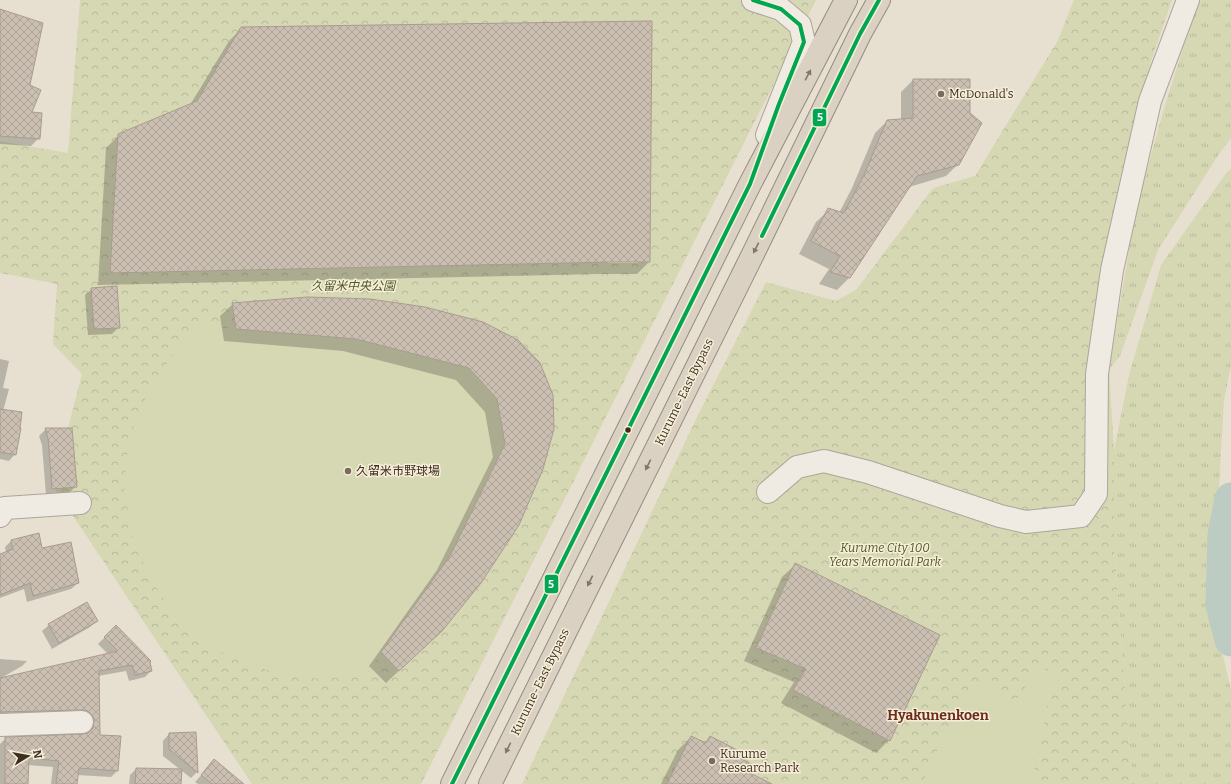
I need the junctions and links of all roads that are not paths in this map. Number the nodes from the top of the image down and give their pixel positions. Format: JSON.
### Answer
{"nodes":[{"id":1,"x":753,"y":0,"type":"edge"},
{"id":2,"x":846,"y":0,"type":"edge"},
{"id":3,"x":879,"y":0,"type":"edge"},
{"id":4,"x":1188,"y":0,"type":"edge"},
{"id":5,"x":750,"y":184,"type":"junction"},
{"id":6,"x":768,"y":492,"type":"dead end"},
{"id":7,"x":80,"y":503,"type":"dead end"},
{"id":8,"x":0,"y":516,"type":"edge"},
{"id":9,"x":82,"y":722,"type":"dead end"},
{"id":10,"x":0,"y":725,"type":"edge"},
{"id":11,"x":452,"y":784,"type":"edge"},
{"id":12,"x":490,"y":784,"type":"edge"}],
"edges":[{"from":1,"to":5,"type":"street"},
{"from":5,"to":2,"type":"highway","one_way":true},
{"from":3,"to":12,"type":"highway","name":"Kurume-East Bypass","one_way":true},
{"from":4,"to":6,"type":"street"},
{"from":5,"to":11,"type":"highway"},
{"from":7,"to":8,"type":"street"},
{"from":9,"to":10,"type":"street"}]}
